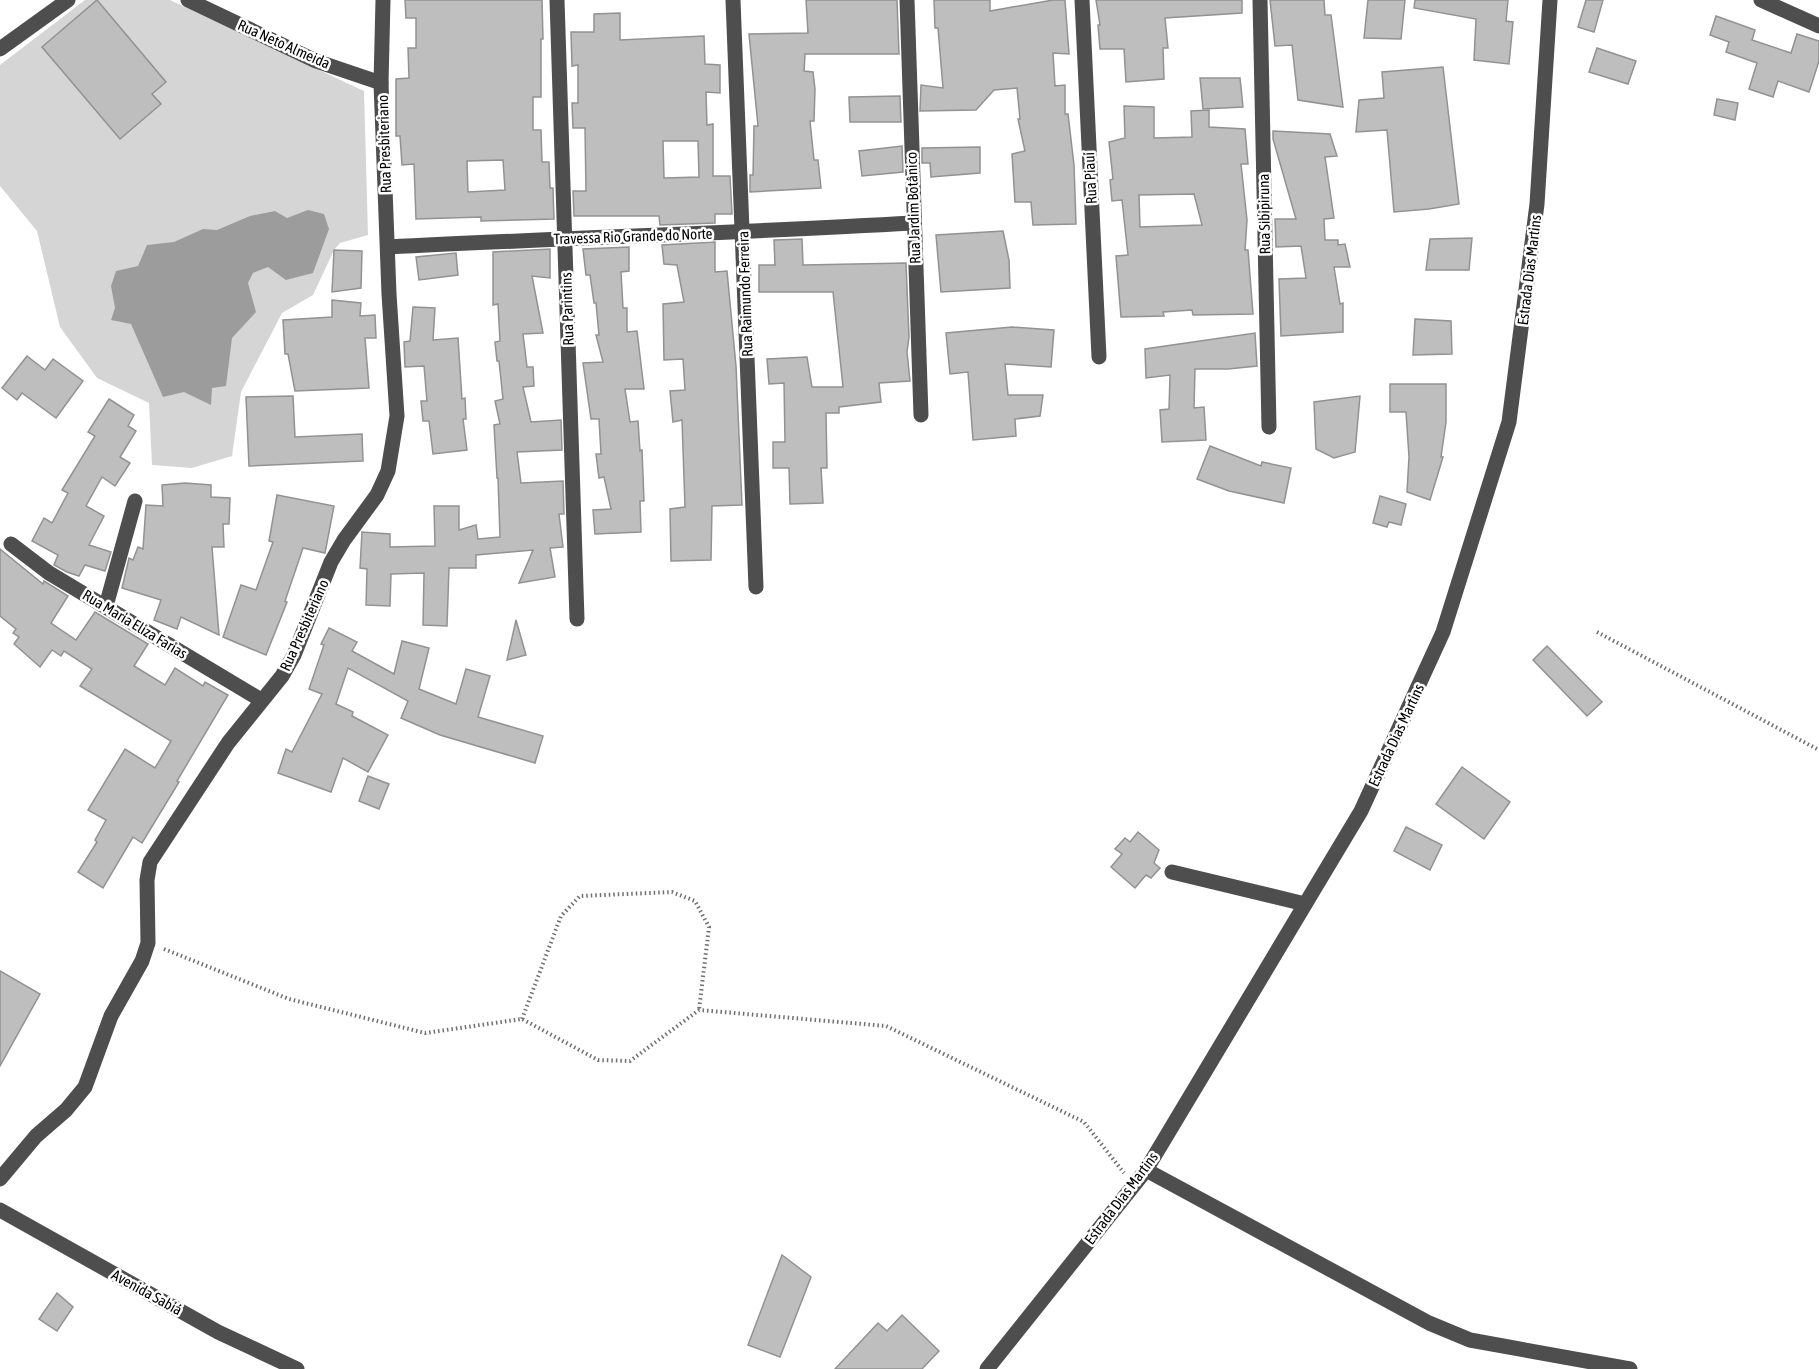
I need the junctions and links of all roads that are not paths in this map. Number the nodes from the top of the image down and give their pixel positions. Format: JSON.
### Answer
{"nodes":[{"id":1,"x":68,"y":0,"type":"edge"},
{"id":2,"x":188,"y":0,"type":"edge"},
{"id":3,"x":383,"y":0,"type":"edge"},
{"id":4,"x":557,"y":0,"type":"edge"},
{"id":5,"x":733,"y":0,"type":"edge"},
{"id":6,"x":907,"y":0,"type":"edge"},
{"id":7,"x":1082,"y":0,"type":"edge"},
{"id":8,"x":1260,"y":0,"type":"edge"},
{"id":9,"x":1551,"y":0,"type":"edge"},
{"id":10,"x":1761,"y":0,"type":"edge"},
{"id":11,"x":1819,"y":26,"type":"edge"},
{"id":12,"x":0,"y":50,"type":"edge"},
{"id":13,"x":381,"y":83,"type":"junction"},
{"id":14,"x":913,"y":223,"type":"junction"},
{"id":15,"x":743,"y":233,"type":"junction"},
{"id":16,"x":565,"y":238,"type":"junction"},
{"id":17,"x":388,"y":247,"type":"junction"},
{"id":18,"x":1099,"y":357,"type":"dead end"},
{"id":19,"x":921,"y":415,"type":"dead end"},
{"id":20,"x":1269,"y":427,"type":"dead end"},
{"id":21,"x":135,"y":501,"type":"dead end"},
{"id":22,"x":11,"y":544,"type":"dead end"},
{"id":23,"x":756,"y":587,"type":"dead end"},
{"id":24,"x":105,"y":606,"type":"junction"},
{"id":25,"x":578,"y":619,"type":"dead end"},
{"id":26,"x":261,"y":700,"type":"junction"},
{"id":27,"x":1172,"y":872,"type":"dead end"},
{"id":28,"x":1305,"y":904,"type":"junction"},
{"id":29,"x":1146,"y":1170,"type":"junction"},
{"id":30,"x":0,"y":1179,"type":"edge"},
{"id":31,"x":0,"y":1210,"type":"edge"},
{"id":32,"x":297,"y":1369,"type":"edge"},
{"id":33,"x":987,"y":1369,"type":"edge"},
{"id":34,"x":1630,"y":1369,"type":"edge"}],
"edges":[{"from":1,"to":12,"type":"street"},
{"from":2,"to":13,"type":"street","name":"Rua Neto Almeida"},
{"from":3,"to":13,"type":"street","name":"Rua Presbiteriano"},
{"from":4,"to":16,"type":"street","name":"Rua Parintins"},
{"from":5,"to":15,"type":"street","name":"Rua Raimundo Ferreira"},
{"from":6,"to":14,"type":"street","name":"Rua Jardim Botânico"},
{"from":7,"to":18,"type":"street","name":"Rua Piauí"},
{"from":8,"to":20,"type":"street","name":"Rua Sibipiruna"},
{"from":9,"to":28,"type":"street","name":"Estrada Dias Martins"},
{"from":10,"to":11,"type":"street"},
{"from":13,"to":17,"type":"street","name":"Rua Presbiteriano"},
{"from":14,"to":15,"type":"street","name":"Travessa Rio Grande do Norte"},
{"from":14,"to":19,"type":"street","name":"Rua Jardim Botânico"},
{"from":15,"to":16,"type":"street","name":"Travessa Rio Grande do Norte"},
{"from":15,"to":23,"type":"street","name":"Rua Raimundo Ferreira"},
{"from":16,"to":17,"type":"street","name":"Travessa Rio Grande do Norte"},
{"from":16,"to":25,"type":"street","name":"Rua Parintins"},
{"from":17,"to":26,"type":"street","name":"Rua Presbiteriano"},
{"from":21,"to":24,"type":"street"},
{"from":22,"to":24,"type":"street","name":"Rua Maria Eliza Farias"},
{"from":24,"to":26,"type":"street","name":"Rua Maria Eliza Farias"},
{"from":26,"to":30,"type":"street","name":"Rua Presbiteriano"},
{"from":27,"to":28,"type":"street"},
{"from":28,"to":29,"type":"street","name":"Estrada Dias Martins"},
{"from":29,"to":33,"type":"street","name":"Estrada Dias Martins"},
{"from":29,"to":34,"type":"street"},
{"from":31,"to":32,"type":"street","name":"Avenida Sabiá"}]}
